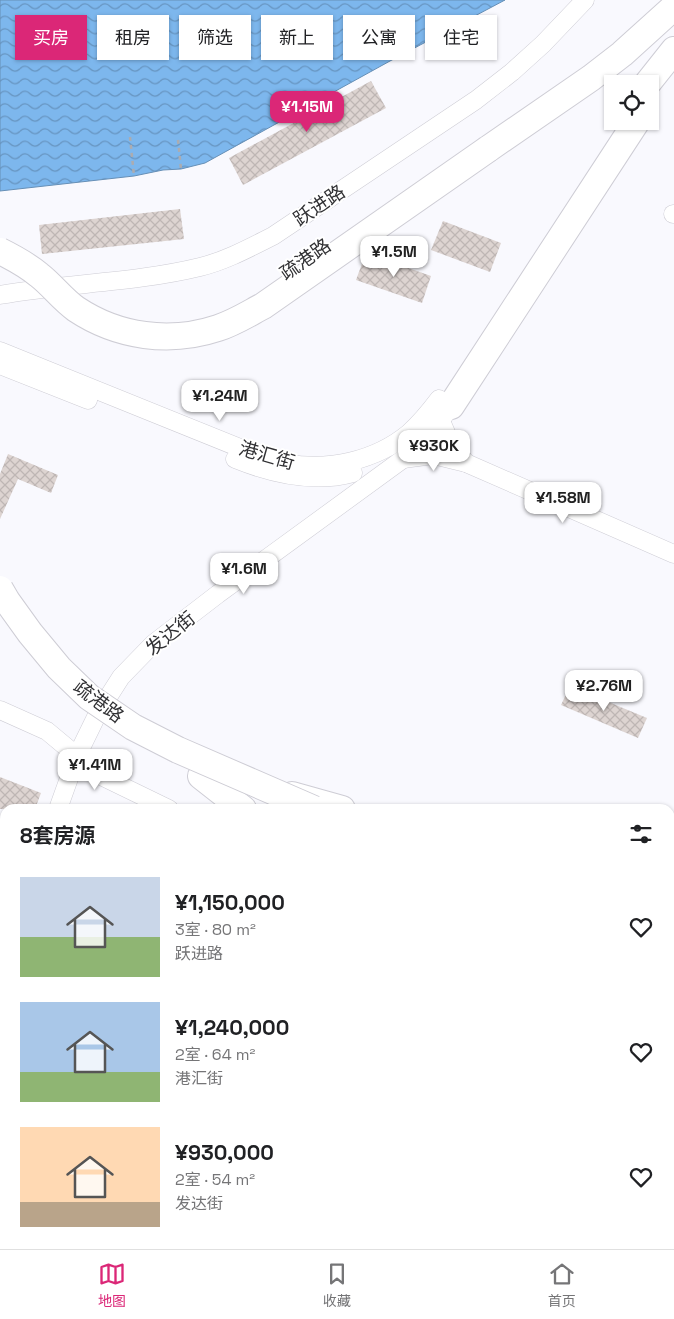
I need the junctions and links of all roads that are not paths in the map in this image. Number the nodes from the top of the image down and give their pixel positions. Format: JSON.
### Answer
{"nodes":[{"id":1,"x":585,"y":0,"type":"edge"},
{"id":2,"x":660,"y":0,"type":"edge"},
{"id":3,"x":674,"y":7,"type":"edge"},
{"id":4,"x":674,"y":50,"type":"edge"},
{"id":5,"x":654,"y":75,"type":"edge"},
{"id":6,"x":674,"y":75,"type":"edge"},
{"id":7,"x":659,"y":94,"type":"edge"},
{"id":8,"x":613,"y":130,"type":"edge"},
{"id":9,"x":631,"y":130,"type":"edge"},
{"id":10,"x":484,"y":143,"type":"junction"},
{"id":11,"x":0,"y":234,"type":"edge"},
{"id":12,"x":0,"y":251,"type":"edge"},
{"id":13,"x":0,"y":295,"type":"edge"},
{"id":14,"x":0,"y":351,"type":"edge"},
{"id":15,"x":0,"y":364,"type":"edge"},
{"id":16,"x":444,"y":409,"type":"junction"},
{"id":17,"x":403,"y":459,"type":"junction"},
{"id":18,"x":466,"y":463,"type":"junction"},
{"id":19,"x":369,"y":469,"type":"junction"},
{"id":20,"x":674,"y":554,"type":"edge"},
{"id":21,"x":0,"y":589,"type":"edge"},
{"id":22,"x":0,"y":620,"type":"edge"},
{"id":23,"x":0,"y":710,"type":"edge"},
{"id":24,"x":77,"y":756,"type":"junction"},
{"id":25,"x":201,"y":776,"type":"junction"},
{"id":26,"x":261,"y":786,"type":"junction"},
{"id":27,"x":60,"y":804,"type":"edge"},
{"id":28,"x":159,"y":804,"type":"edge"},
{"id":29,"x":237,"y":804,"type":"edge"},
{"id":30,"x":266,"y":804,"type":"edge"},
{"id":31,"x":302,"y":804,"type":"edge"},
{"id":32,"x":324,"y":804,"type":"edge"}],
"edges":[{"from":1,"to":13,"type":"street","name":"跃进路"},
{"from":2,"to":10,"type":"highway","name":"疏港路"},
{"from":3,"to":10,"type":"highway","name":"疏港路"},
{"from":4,"to":5,"type":"highway"},
{"from":6,"to":7,"type":"highway"},
{"from":8,"to":16,"type":"highway"},
{"from":9,"to":16,"type":"highway"},
{"from":10,"to":11,"type":"highway","name":"疏港路"},
{"from":10,"to":12,"type":"highway","bridge":true},
{"from":14,"to":19,"type":"street","name":"港汇街"},
{"from":15,"to":19,"type":"street","name":"港汇街"},
{"from":16,"to":17,"type":"street","name":"发达街"},
{"from":16,"to":18,"type":"street"},
{"from":16,"to":19,"type":"street","name":"港汇街"},
{"from":17,"to":18,"type":"street"},
{"from":17,"to":19,"type":"street","name":"发达街"},
{"from":18,"to":20,"type":"street"},
{"from":19,"to":24,"type":"street","name":"发达街"},
{"from":21,"to":26,"type":"highway","name":"疏港路","bridge":true},
{"from":22,"to":25,"type":"highway","name":"疏港路"},
{"from":23,"to":24,"type":"street"},
{"from":24,"to":27,"type":"street","name":"发达街"},
{"from":24,"to":28,"type":"street"},
{"from":25,"to":29,"type":"highway"},
{"from":25,"to":30,"type":"highway","name":"疏港路"},
{"from":26,"to":31,"type":"highway","name":"疏港路","bridge":true},
{"from":26,"to":32,"type":"highway","bridge":true}]}
